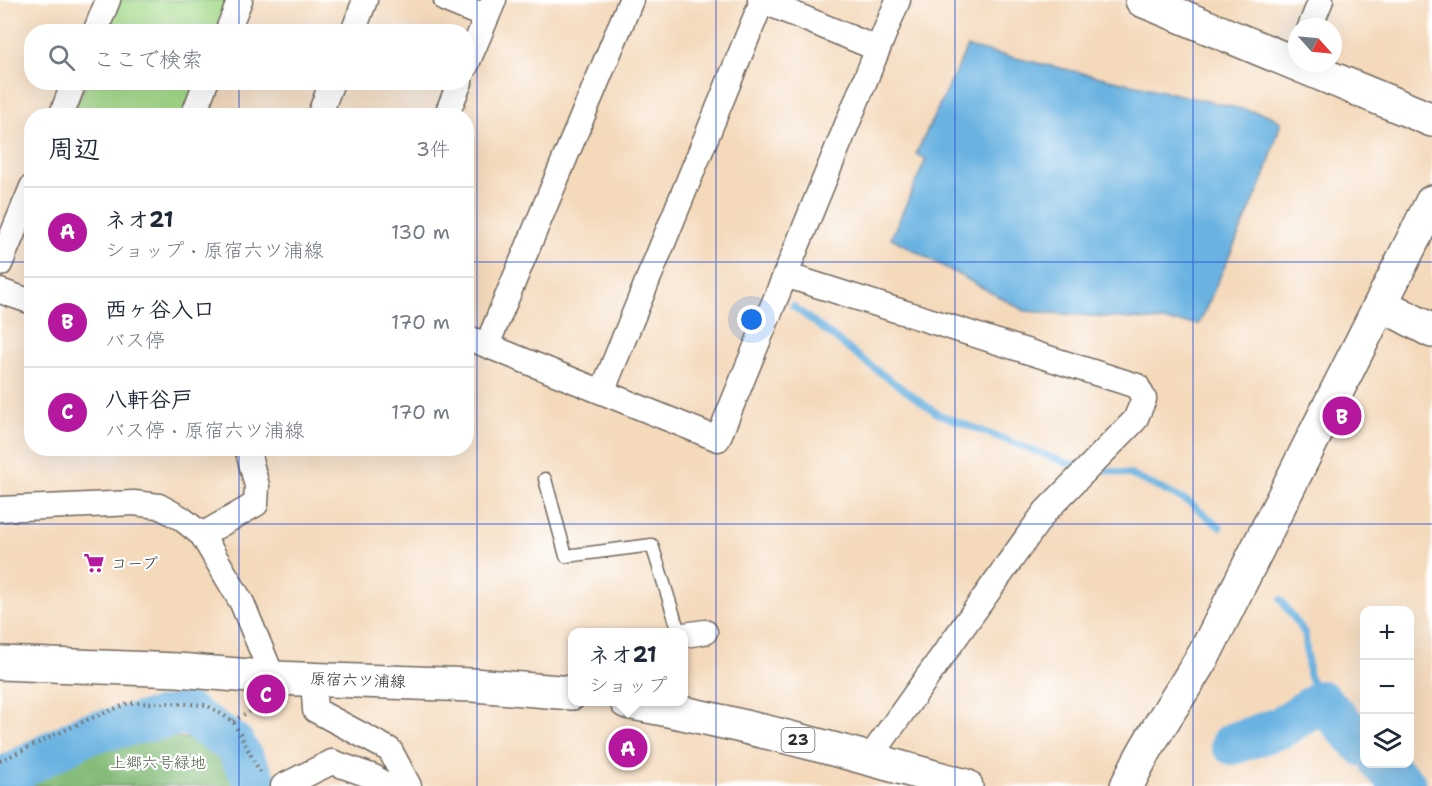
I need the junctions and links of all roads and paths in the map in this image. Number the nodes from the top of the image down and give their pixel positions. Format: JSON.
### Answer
{"nodes":[{"id":1,"x":108,"y":0,"type":"edge"},
{"id":2,"x":240,"y":0,"type":"edge"},
{"id":3,"x":365,"y":0,"type":"edge"},
{"id":4,"x":447,"y":0,"type":"edge"},
{"id":5,"x":631,"y":0,"type":"edge"},
{"id":6,"x":898,"y":0,"type":"edge"},
{"id":7,"x":1142,"y":0,"type":"edge"},
{"id":8,"x":1321,"y":0,"type":"edge"},
{"id":9,"x":761,"y":1,"type":"edge"},
{"id":10,"x":490,"y":8,"type":"edge"},
{"id":11,"x":1314,"y":18,"type":"edge"},
{"id":12,"x":98,"y":24,"type":"edge"},
{"id":13,"x":230,"y":24,"type":"edge"},
{"id":14,"x":356,"y":24,"type":"edge"},
{"id":15,"x":474,"y":47,"type":"edge"},
{"id":16,"x":878,"y":49,"type":"junction"},
{"id":17,"x":1288,"y":57,"type":"edge"},
{"id":18,"x":1323,"y":72,"type":"edge"},
{"id":19,"x":71,"y":90,"type":"edge"},
{"id":20,"x":203,"y":90,"type":"edge"},
{"id":21,"x":329,"y":90,"type":"edge"},
{"id":22,"x":457,"y":90,"type":"edge"},
{"id":23,"x":64,"y":108,"type":"edge"},
{"id":24,"x":196,"y":108,"type":"edge"},
{"id":25,"x":322,"y":108,"type":"edge"},
{"id":26,"x":449,"y":108,"type":"edge"},
{"id":27,"x":1432,"y":120,"type":"edge"},
{"id":28,"x":1432,"y":202,"type":"edge"},
{"id":29,"x":24,"y":206,"type":"edge"},
{"id":30,"x":0,"y":264,"type":"edge"},
{"id":31,"x":785,"y":274,"type":"junction"},
{"id":32,"x":0,"y":291,"type":"edge"},
{"id":33,"x":24,"y":299,"type":"edge"},
{"id":34,"x":1381,"y":304,"type":"junction"},
{"id":35,"x":1432,"y":331,"type":"edge"},
{"id":36,"x":477,"y":341,"type":"edge"},
{"id":37,"x":602,"y":392,"type":"junction"},
{"id":38,"x":249,"y":456,"type":"edge"},
{"id":39,"x":545,"y":478,"type":"dead end"},
{"id":40,"x":0,"y":509,"type":"edge"},
{"id":41,"x":202,"y":535,"type":"junction"},
{"id":42,"x":677,"y":628,"type":"edge"},
{"id":43,"x":0,"y":654,"type":"edge"},
{"id":44,"x":0,"y":663,"type":"edge"},
{"id":45,"x":313,"y":678,"type":"junction"},
{"id":46,"x":271,"y":689,"type":"junction"},
{"id":47,"x":568,"y":693,"type":"edge"},
{"id":48,"x":650,"y":706,"type":"edge"},
{"id":49,"x":233,"y":722,"type":"junction"},
{"id":50,"x":869,"y":759,"type":"junction"},
{"id":51,"x":0,"y":761,"type":"edge"},
{"id":52,"x":273,"y":781,"type":"edge"},
{"id":53,"x":386,"y":786,"type":"edge"},
{"id":54,"x":409,"y":786,"type":"edge"},
{"id":55,"x":966,"y":786,"type":"edge"},
{"id":56,"x":1127,"y":786,"type":"edge"}],
"edges":[{"from":1,"to":12,"type":"street"},
{"from":2,"to":13,"type":"street"},
{"from":3,"to":14,"type":"street"},
{"from":4,"to":10,"type":"street"},
{"from":5,"to":36,"type":"street"},
{"from":6,"to":16,"type":"street"},
{"from":7,"to":17,"type":"street"},
{"from":8,"to":11,"type":"street"},
{"from":9,"to":16,"type":"street"},
{"from":9,"to":37,"type":"street"},
{"from":10,"to":15,"type":"street"},
{"from":16,"to":31,"type":"street"},
{"from":18,"to":27,"type":"street"},
{"from":19,"to":23,"type":"street"},
{"from":20,"to":24,"type":"street"},
{"from":21,"to":25,"type":"street"},
{"from":22,"to":26,"type":"street"},
{"from":28,"to":34,"type":"street"},
{"from":29,"to":30,"type":"street"},
{"from":31,"to":37,"type":"street"},
{"from":31,"to":50,"type":"street"},
{"from":32,"to":33,"type":"street"},
{"from":34,"to":35,"type":"street"},
{"from":34,"to":56,"type":"street"},
{"from":36,"to":37,"type":"street"},
{"from":38,"to":41,"type":"street"},
{"from":39,"to":42,"type":"lane"},
{"from":40,"to":41,"type":"street"},
{"from":41,"to":46,"type":"street"},
{"from":43,"to":44,"type":"street"},
{"from":44,"to":46,"type":"street","name":"原宿六ツ浦線"},
{"from":45,"to":46,"type":"street","name":"原宿六ツ浦線"},
{"from":45,"to":47,"type":"street","name":"原宿六ツ浦線"},
{"from":45,"to":54,"type":"street"},
{"from":46,"to":49,"type":"path"},
{"from":48,"to":50,"type":"street","number":"23"},
{"from":49,"to":51,"type":"path"},
{"from":49,"to":52,"type":"path"},
{"from":50,"to":55,"type":"street","number":"23"},
{"from":52,"to":53,"type":"street"}]}
